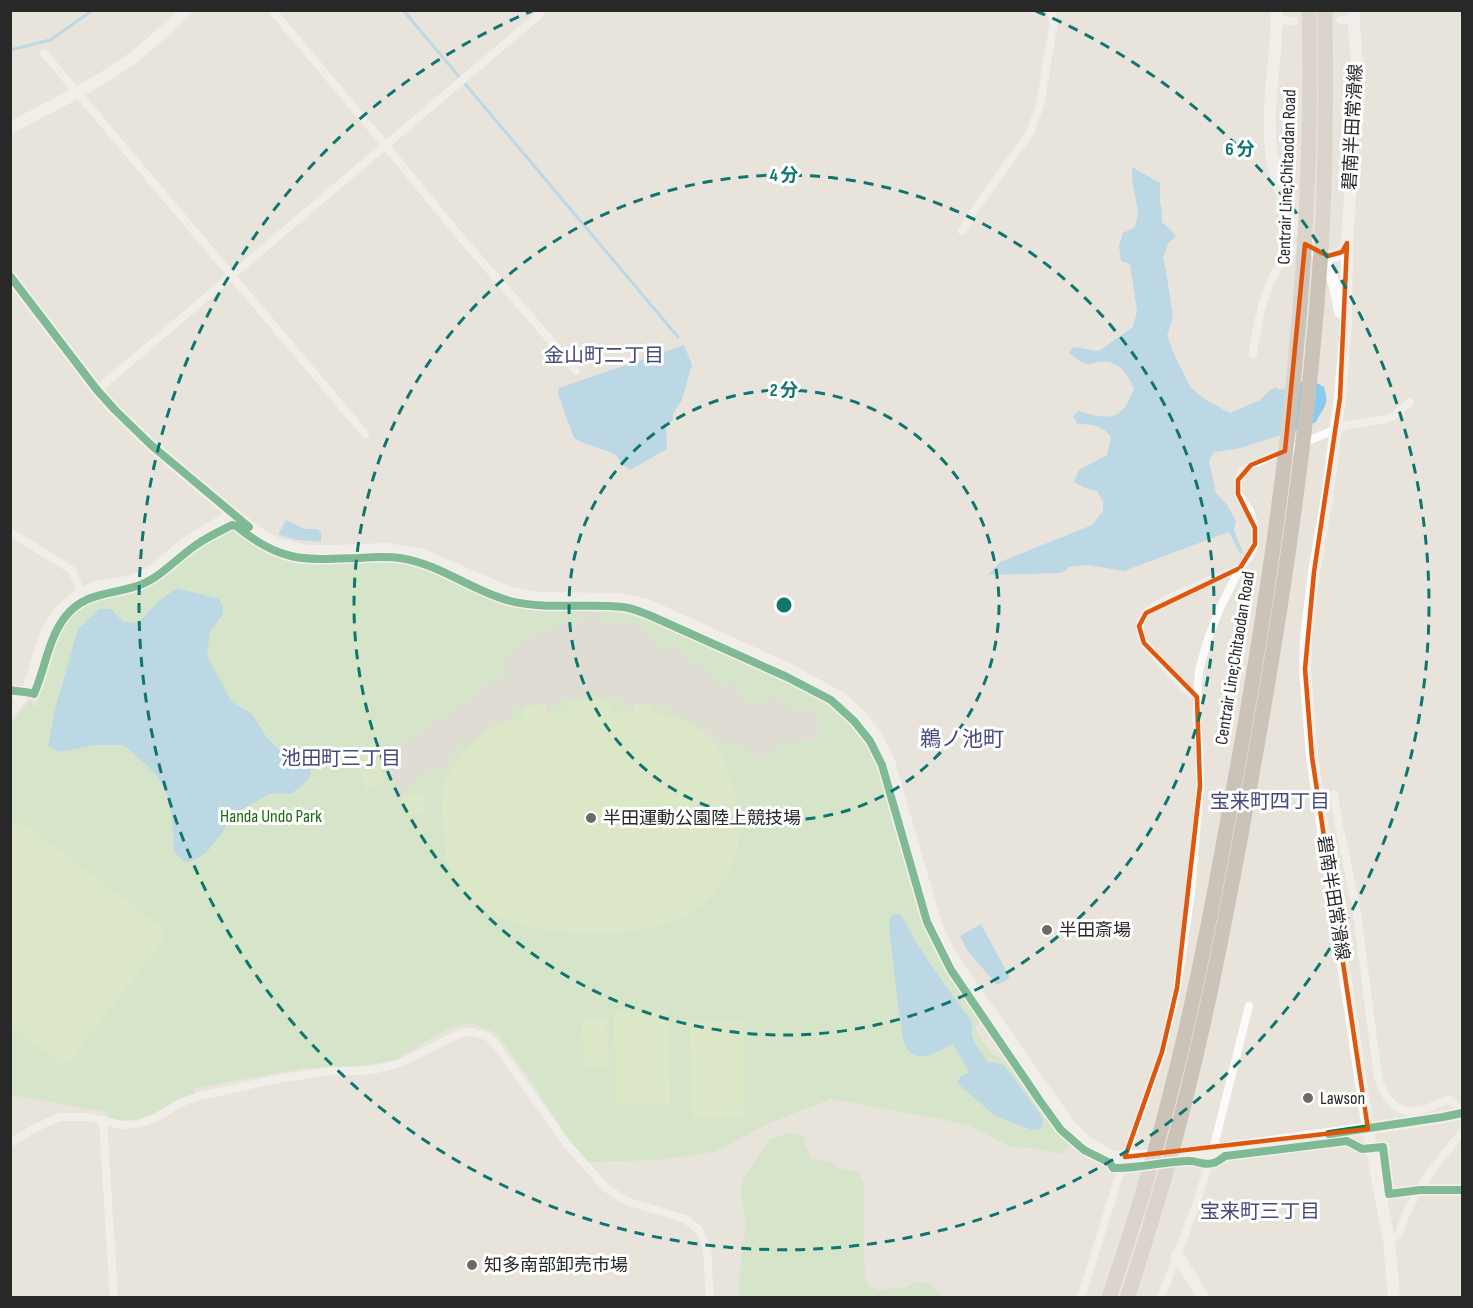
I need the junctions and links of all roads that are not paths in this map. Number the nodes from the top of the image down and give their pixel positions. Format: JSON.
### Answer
{"nodes":[{"id":1,"x":187,"y":10,"type":"edge"},
{"id":2,"x":272,"y":10,"type":"edge"},
{"id":3,"x":1050,"y":10,"type":"edge"},
{"id":4,"x":1309,"y":10,"type":"edge"},
{"id":5,"x":1325,"y":10,"type":"edge"},
{"id":6,"x":540,"y":14,"type":"dead end"},
{"id":7,"x":1277,"y":15,"type":"edge"},
{"id":8,"x":1353,"y":15,"type":"edge"},
{"id":9,"x":1340,"y":20,"type":"dead end"},
{"id":10,"x":1294,"y":21,"type":"dead end"},
{"id":11,"x":44,"y":53,"type":"dead end"},
{"id":12,"x":76,"y":93,"type":"junction"},
{"id":13,"x":10,"y":128,"type":"edge"},
{"id":14,"x":386,"y":146,"type":"junction"},
{"id":15,"x":962,"y":231,"type":"dead end"},
{"id":16,"x":1347,"y":243,"type":"junction"},
{"id":17,"x":1308,"y":250,"type":"junction"},
{"id":18,"x":10,"y":276,"type":"edge"},
{"id":19,"x":230,"y":276,"type":"junction"},
{"id":20,"x":1253,"y":354,"type":"dead end"},
{"id":21,"x":1343,"y":355,"type":"junction"},
{"id":22,"x":576,"y":371,"type":"dead end"},
{"id":23,"x":97,"y":390,"type":"junction"},
{"id":24,"x":1410,"y":402,"type":"dead end"},
{"id":25,"x":365,"y":434,"type":"dead end"},
{"id":26,"x":233,"y":514,"type":"junction"},
{"id":27,"x":10,"y":532,"type":"edge"},
{"id":28,"x":1240,"y":568,"type":"junction"},
{"id":29,"x":81,"y":593,"type":"junction"},
{"id":30,"x":25,"y":694,"type":"junction"},
{"id":31,"x":10,"y":695,"type":"edge"},
{"id":32,"x":1197,"y":698,"type":"junction"},
{"id":33,"x":10,"y":714,"type":"edge"},
{"id":34,"x":1334,"y":794,"type":"dead end"},
{"id":35,"x":1249,"y":1006,"type":"dead end"},
{"id":36,"x":1462,"y":1112,"type":"edge"},
{"id":37,"x":103,"y":1121,"type":"junction"},
{"id":38,"x":1368,"y":1129,"type":"junction"},
{"id":39,"x":1462,"y":1133,"type":"edge"},
{"id":40,"x":10,"y":1143,"type":"edge"},
{"id":41,"x":1212,"y":1150,"type":"junction"},
{"id":42,"x":1125,"y":1157,"type":"junction"},
{"id":43,"x":1389,"y":1239,"type":"junction"},
{"id":44,"x":1177,"y":1255,"type":"junction"},
{"id":45,"x":114,"y":1298,"type":"edge"},
{"id":46,"x":710,"y":1298,"type":"edge"},
{"id":47,"x":1081,"y":1298,"type":"edge"},
{"id":48,"x":1109,"y":1298,"type":"edge"},
{"id":49,"x":1127,"y":1298,"type":"edge"},
{"id":50,"x":1161,"y":1298,"type":"edge"},
{"id":51,"x":1204,"y":1298,"type":"edge"},
{"id":52,"x":1394,"y":1298,"type":"edge"}],
"edges":[{"from":1,"to":12,"type":"street"},
{"from":2,"to":14,"type":"street"},
{"from":3,"to":15,"type":"street"},
{"from":4,"to":17,"type":"highway","name":"Centrair Line;Chitaodan Road"},
{"from":5,"to":49,"type":"highway","name":"Centrair Line;Chitaodan Road"},
{"from":6,"to":14,"type":"street"},
{"from":7,"to":10,"type":"street"},
{"from":7,"to":17,"type":"street","name":"碧南半田常滑線"},
{"from":8,"to":9,"type":"street"},
{"from":8,"to":16,"type":"street","name":"碧南半田常滑線"},
{"from":11,"to":12,"type":"street"},
{"from":12,"to":13,"type":"street"},
{"from":12,"to":19,"type":"street"},
{"from":14,"to":19,"type":"street"},
{"from":14,"to":22,"type":"street"},
{"from":16,"to":17,"type":"street"},
{"from":16,"to":21,"type":"street","name":"碧南半田常滑線"},
{"from":17,"to":20,"type":"street"},
{"from":17,"to":21,"type":"street","name":"碧南半田常滑線"},
{"from":17,"to":48,"type":"highway","name":"Centrair Line;Chitaodan Road"},
{"from":18,"to":23,"type":"street"},
{"from":19,"to":23,"type":"street"},
{"from":19,"to":25,"type":"street"},
{"from":21,"to":38,"type":"street","name":"碧南半田常滑線"},
{"from":23,"to":26,"type":"street"},
{"from":24,"to":28,"type":"street"},
{"from":26,"to":29,"type":"street"},
{"from":26,"to":42,"type":"street"},
{"from":27,"to":29,"type":"street"},
{"from":28,"to":32,"type":"street"},
{"from":28,"to":32,"type":"street"},
{"from":29,"to":30,"type":"street"},
{"from":30,"to":31,"type":"street"},
{"from":30,"to":33,"type":"street"},
{"from":32,"to":42,"type":"street"},
{"from":34,"to":36,"type":"street"},
{"from":35,"to":41,"type":"street"},
{"from":36,"to":38,"type":"street"},
{"from":37,"to":40,"type":"street"},
{"from":37,"to":45,"type":"street"},
{"from":37,"to":46,"type":"street"},
{"from":38,"to":41,"type":"street"},
{"from":38,"to":43,"type":"street","name":"碧南半田常滑線"},
{"from":39,"to":43,"type":"street"},
{"from":41,"to":42,"type":"street"},
{"from":41,"to":44,"type":"street"},
{"from":42,"to":47,"type":"street"},
{"from":43,"to":52,"type":"street","name":"碧南半田常滑線"},
{"from":44,"to":50,"type":"street"},
{"from":44,"to":51,"type":"street"}]}
